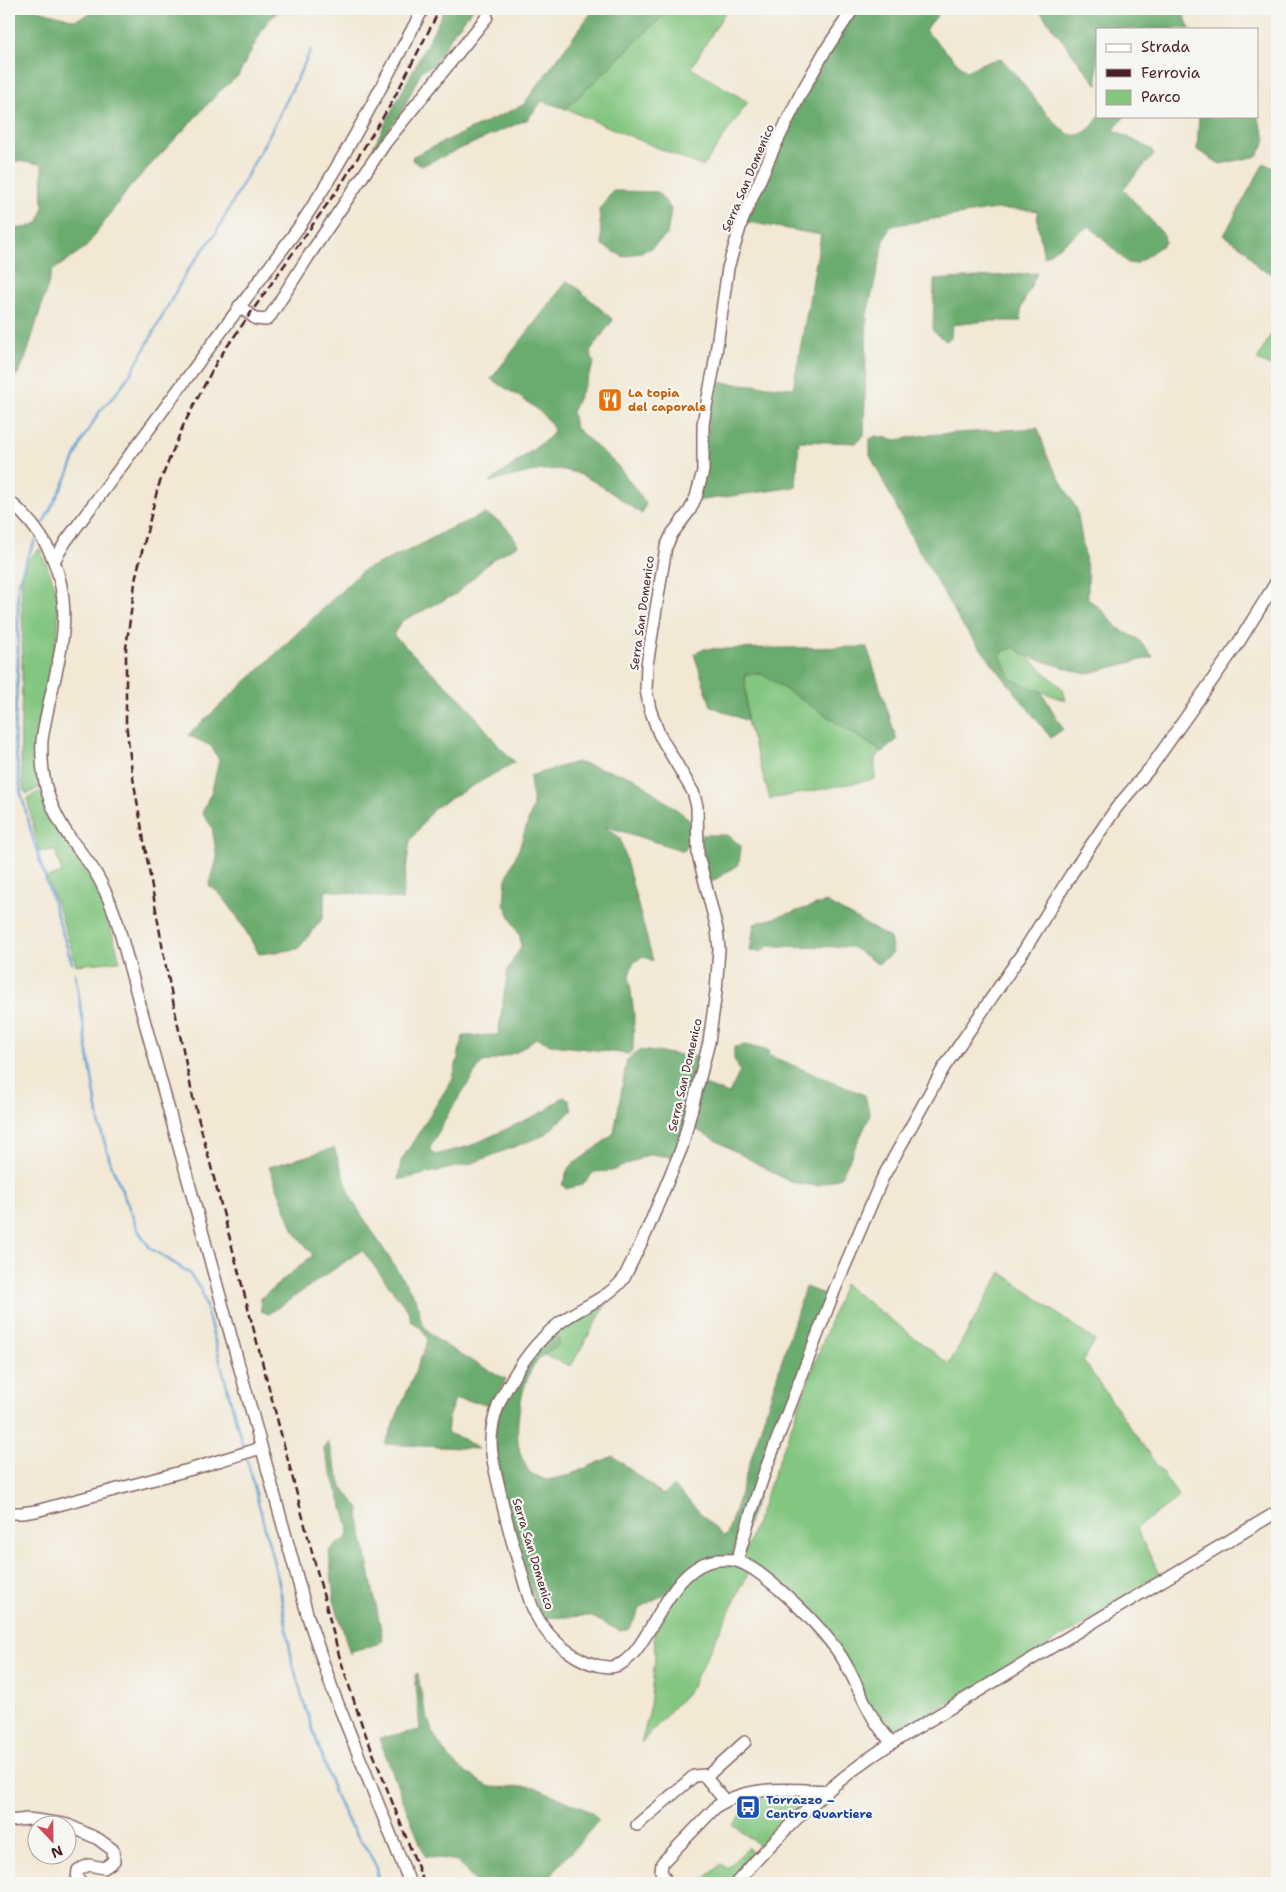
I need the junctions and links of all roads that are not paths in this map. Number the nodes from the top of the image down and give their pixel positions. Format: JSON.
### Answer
{"nodes":[{"id":1,"x":423,"y":9,"type":"edge"},
{"id":2,"x":852,"y":9,"type":"edge"},
{"id":3,"x":487,"y":17,"type":"dead end"},
{"id":4,"x":239,"y":306,"type":"junction"},
{"id":5,"x":9,"y":501,"type":"edge"},
{"id":6,"x":54,"y":561,"type":"junction"},
{"id":7,"x":1277,"y":581,"type":"edge"},
{"id":8,"x":261,"y":1448,"type":"junction"},
{"id":9,"x":1277,"y":1512,"type":"edge"},
{"id":10,"x":9,"y":1513,"type":"edge"},
{"id":11,"x":737,"y":1561,"type":"junction"},
{"id":12,"x":745,"y":1742,"type":"dead end"},
{"id":13,"x":892,"y":1743,"type":"junction"},
{"id":14,"x":706,"y":1777,"type":"junction"},
{"id":15,"x":827,"y":1791,"type":"junction"},
{"id":16,"x":725,"y":1800,"type":"junction"},
{"id":17,"x":28,"y":1819,"type":"edge"},
{"id":18,"x":9,"y":1821,"type":"edge"},
{"id":19,"x":637,"y":1825,"type":"dead end"},
{"id":20,"x":78,"y":1831,"type":"edge"},
{"id":21,"x":81,"y":1883,"type":"edge"},
{"id":22,"x":410,"y":1883,"type":"edge"},
{"id":23,"x":668,"y":1883,"type":"edge"},
{"id":24,"x":736,"y":1883,"type":"edge"}],
"edges":[{"from":1,"to":4,"type":"street"},
{"from":2,"to":11,"type":"street","name":"Serra San Domenico"},
{"from":3,"to":4,"type":"street"},
{"from":4,"to":6,"type":"street"},
{"from":5,"to":6,"type":"street"},
{"from":6,"to":8,"type":"street"},
{"from":7,"to":11,"type":"street"},
{"from":8,"to":10,"type":"street"},
{"from":8,"to":22,"type":"street"},
{"from":9,"to":13,"type":"street"},
{"from":11,"to":13,"type":"street"},
{"from":12,"to":14,"type":"street"},
{"from":13,"to":15,"type":"street"},
{"from":14,"to":16,"type":"street"},
{"from":14,"to":19,"type":"street"},
{"from":15,"to":16,"type":"street"},
{"from":15,"to":24,"type":"street"},
{"from":16,"to":23,"type":"street"},
{"from":17,"to":18,"type":"street"},
{"from":20,"to":21,"type":"street"}]}
